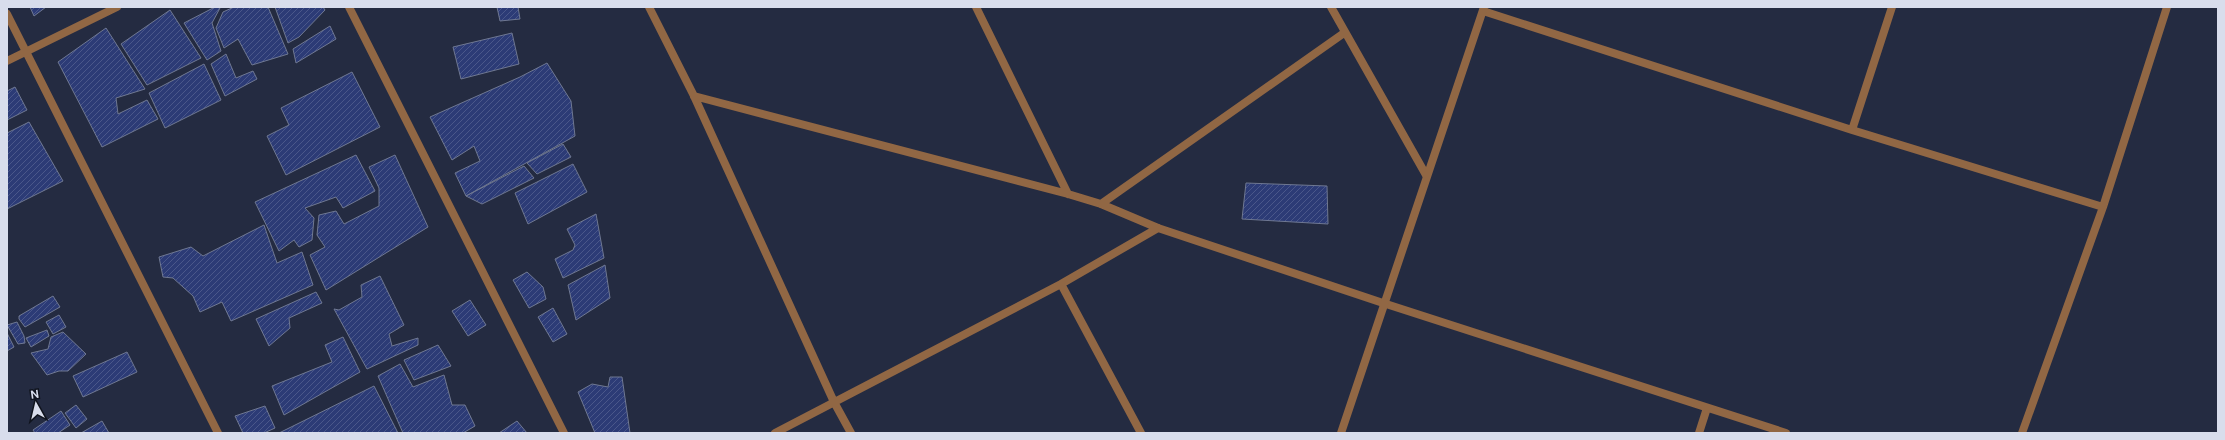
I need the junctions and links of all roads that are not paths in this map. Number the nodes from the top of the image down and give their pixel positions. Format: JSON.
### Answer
{"nodes":[{"id":1,"x":117,"y":7,"type":"edge"},
{"id":2,"x":349,"y":7,"type":"edge"},
{"id":3,"x":649,"y":7,"type":"edge"},
{"id":4,"x":976,"y":7,"type":"edge"},
{"id":5,"x":1331,"y":7,"type":"edge"},
{"id":6,"x":1892,"y":7,"type":"edge"},
{"id":7,"x":2167,"y":7,"type":"edge"},
{"id":8,"x":1483,"y":9,"type":"edge"},
{"id":9,"x":7,"y":14,"type":"edge"},
{"id":10,"x":1344,"y":33,"type":"junction"},
{"id":11,"x":27,"y":51,"type":"junction"},
{"id":12,"x":7,"y":61,"type":"edge"},
{"id":13,"x":694,"y":96,"type":"junction"},
{"id":14,"x":1852,"y":130,"type":"junction"},
{"id":15,"x":1426,"y":175,"type":"junction"},
{"id":16,"x":1068,"y":194,"type":"junction"},
{"id":17,"x":1101,"y":204,"type":"junction"},
{"id":18,"x":2103,"y":207,"type":"junction"},
{"id":19,"x":1158,"y":228,"type":"junction"},
{"id":20,"x":1061,"y":284,"type":"junction"},
{"id":21,"x":1383,"y":303,"type":"junction"},
{"id":22,"x":834,"y":402,"type":"junction"},
{"id":23,"x":1707,"y":408,"type":"junction"},
{"id":24,"x":218,"y":433,"type":"edge"},
{"id":25,"x":564,"y":433,"type":"edge"},
{"id":26,"x":775,"y":433,"type":"edge"},
{"id":27,"x":851,"y":433,"type":"edge"},
{"id":28,"x":1141,"y":433,"type":"edge"},
{"id":29,"x":1341,"y":433,"type":"edge"},
{"id":30,"x":1699,"y":433,"type":"edge"},
{"id":31,"x":1786,"y":433,"type":"edge"},
{"id":32,"x":2022,"y":433,"type":"edge"}],
"edges":[{"from":1,"to":11,"type":"street"},
{"from":2,"to":25,"type":"street"},
{"from":3,"to":13,"type":"street"},
{"from":4,"to":16,"type":"street"},
{"from":5,"to":10,"type":"street"},
{"from":6,"to":14,"type":"street"},
{"from":7,"to":18,"type":"street"},
{"from":8,"to":14,"type":"street"},
{"from":8,"to":15,"type":"street"},
{"from":9,"to":11,"type":"street"},
{"from":10,"to":15,"type":"street"},
{"from":10,"to":17,"type":"street"},
{"from":11,"to":12,"type":"street"},
{"from":11,"to":24,"type":"street"},
{"from":13,"to":16,"type":"street"},
{"from":13,"to":22,"type":"street"},
{"from":14,"to":18,"type":"street"},
{"from":15,"to":21,"type":"street"},
{"from":16,"to":17,"type":"street"},
{"from":17,"to":19,"type":"street"},
{"from":18,"to":32,"type":"street"},
{"from":19,"to":20,"type":"street"},
{"from":19,"to":21,"type":"street"},
{"from":20,"to":22,"type":"street"},
{"from":20,"to":28,"type":"street"},
{"from":21,"to":23,"type":"street"},
{"from":21,"to":29,"type":"street"},
{"from":22,"to":26,"type":"street"},
{"from":22,"to":27,"type":"street"},
{"from":23,"to":30,"type":"street"},
{"from":23,"to":31,"type":"street"}]}
